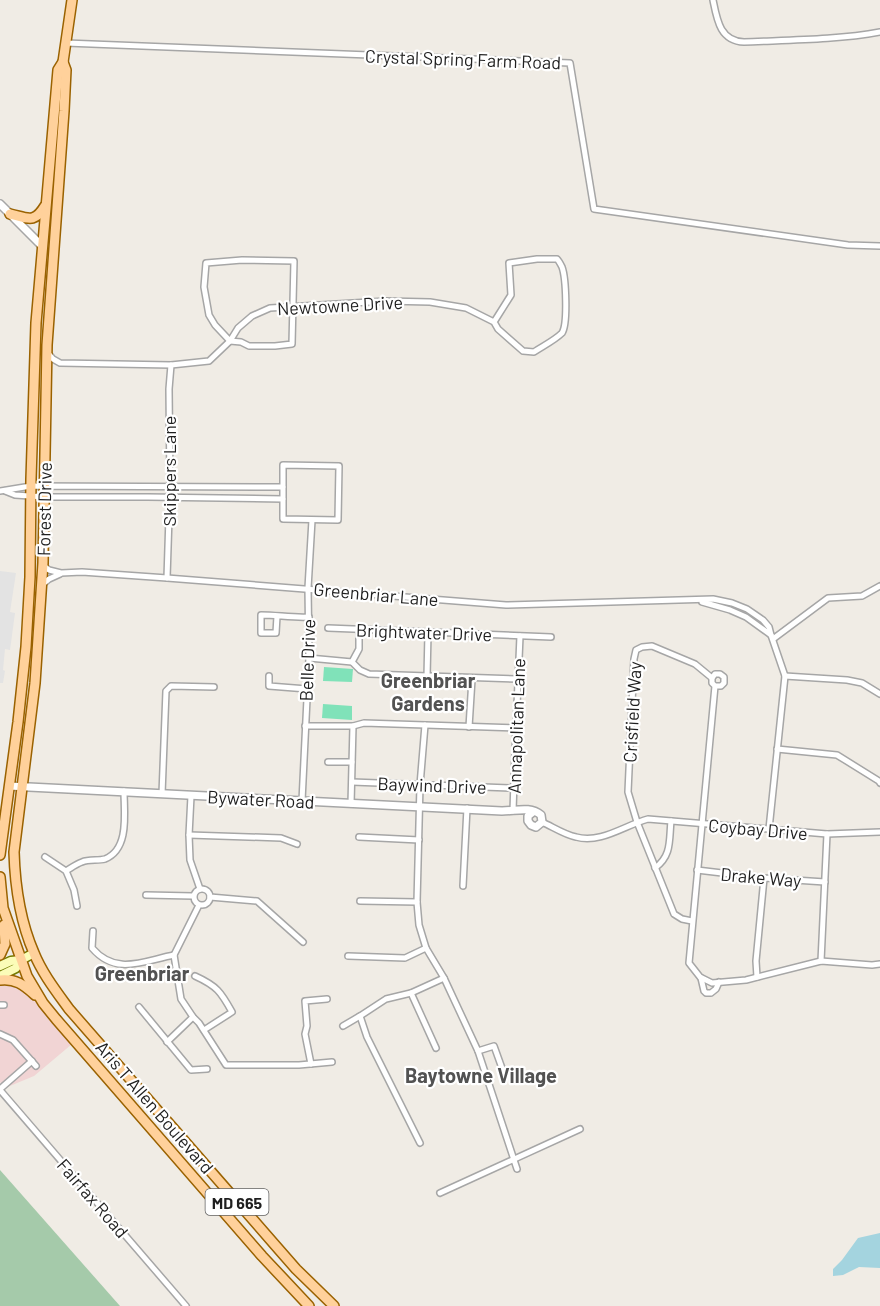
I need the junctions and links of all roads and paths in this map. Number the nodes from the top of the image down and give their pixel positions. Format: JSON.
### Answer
{"nodes":[{"id":1,"x":72,"y":0,"type":"edge"},
{"id":2,"x":713,"y":0,"type":"edge"},
{"id":3,"x":880,"y":32,"type":"edge"},
{"id":4,"x":66,"y":43,"type":"junction"},
{"id":5,"x":63,"y":62,"type":"junction"},
{"id":6,"x":0,"y":204,"type":"edge"},
{"id":7,"x":46,"y":204,"type":"junction"},
{"id":8,"x":10,"y":214,"type":"junction"},
{"id":9,"x":42,"y":246,"type":"junction"},
{"id":10,"x":880,"y":246,"type":"edge"},
{"id":11,"x":54,"y":258,"type":"junction"},
{"id":12,"x":292,"y":307,"type":"junction"},
{"id":13,"x":494,"y":322,"type":"junction"},
{"id":14,"x":230,"y":341,"type":"junction"},
{"id":15,"x":47,"y":352,"type":"junction"},
{"id":16,"x":60,"y":363,"type":"junction"},
{"id":17,"x":171,"y":365,"type":"junction"},
{"id":18,"x":46,"y":374,"type":"junction"},
{"id":19,"x":170,"y":486,"type":"junction"},
{"id":20,"x":283,"y":487,"type":"junction"},
{"id":21,"x":2,"y":491,"type":"edge"},
{"id":22,"x":30,"y":491,"type":"junction"},
{"id":23,"x":44,"y":492,"type":"junction"},
{"id":24,"x":170,"y":497,"type":"junction"},
{"id":25,"x":283,"y":499,"type":"junction"},
{"id":26,"x":312,"y":520,"type":"junction"},
{"id":27,"x":43,"y":563,"type":"junction"},
{"id":28,"x":61,"y":573,"type":"junction"},
{"id":29,"x":167,"y":578,"type":"junction"},
{"id":30,"x":42,"y":586,"type":"junction"},
{"id":31,"x":880,"y":586,"type":"edge"},
{"id":32,"x":308,"y":588,"type":"junction"},
{"id":33,"x":277,"y":616,"type":"dead end"},
{"id":34,"x":309,"y":617,"type":"junction"},
{"id":35,"x":328,"y":628,"type":"dead end"},
{"id":36,"x":359,"y":629,"type":"junction"},
{"id":37,"x":428,"y":633,"type":"junction"},
{"id":38,"x":520,"y":636,"type":"junction"},
{"id":39,"x":551,"y":637,"type":"dead end"},
{"id":40,"x":772,"y":637,"type":"junction"},
{"id":41,"x":309,"y":658,"type":"junction"},
{"id":42,"x":351,"y":662,"type":"junction"},
{"id":43,"x":269,"y":676,"type":"dead end"},
{"id":44,"x":785,"y":676,"type":"junction"},
{"id":45,"x":427,"y":677,"type":"junction"},
{"id":46,"x":712,"y":678,"type":"junction"},
{"id":47,"x":472,"y":679,"type":"junction"},
{"id":48,"x":518,"y":679,"type":"junction"},
{"id":49,"x":716,"y":686,"type":"junction"},
{"id":50,"x":214,"y":687,"type":"dead end"},
{"id":51,"x":308,"y":689,"type":"junction"},
{"id":52,"x":880,"y":694,"type":"edge"},
{"id":53,"x":425,"y":725,"type":"junction"},
{"id":54,"x":304,"y":726,"type":"junction"},
{"id":55,"x":353,"y":726,"type":"junction"},
{"id":56,"x":469,"y":727,"type":"junction"},
{"id":57,"x":516,"y":728,"type":"junction"},
{"id":58,"x":16,"y":737,"type":"junction"},
{"id":59,"x":28,"y":740,"type":"junction"},
{"id":60,"x":777,"y":749,"type":"junction"},
{"id":61,"x":328,"y":762,"type":"dead end"},
{"id":62,"x":352,"y":762,"type":"junction"},
{"id":63,"x":351,"y":782,"type":"junction"},
{"id":64,"x":880,"y":783,"type":"edge"},
{"id":65,"x":420,"y":785,"type":"junction"},
{"id":66,"x":9,"y":786,"type":"junction"},
{"id":67,"x":22,"y":787,"type":"junction"},
{"id":68,"x":513,"y":788,"type":"junction"},
{"id":69,"x":124,"y":791,"type":"junction"},
{"id":70,"x":162,"y":794,"type":"junction"},
{"id":71,"x":191,"y":796,"type":"junction"},
{"id":72,"x":302,"y":801,"type":"junction"},
{"id":73,"x":351,"y":804,"type":"junction"},
{"id":74,"x":420,"y":807,"type":"junction"},
{"id":75,"x":467,"y":808,"type":"junction"},
{"id":76,"x":513,"y":811,"type":"junction"},
{"id":77,"x":531,"y":814,"type":"junction"},
{"id":78,"x":671,"y":821,"type":"junction"},
{"id":79,"x":542,"y":822,"type":"junction"},
{"id":80,"x":637,"y":822,"type":"junction"},
{"id":81,"x":702,"y":824,"type":"junction"},
{"id":82,"x":769,"y":829,"type":"junction"},
{"id":83,"x":880,"y":832,"type":"edge"},
{"id":84,"x":827,"y":834,"type":"junction"},
{"id":85,"x":189,"y":835,"type":"junction"},
{"id":86,"x":359,"y":837,"type":"dead end"},
{"id":87,"x":419,"y":840,"type":"junction"},
{"id":88,"x":297,"y":844,"type":"dead end"},
{"id":89,"x":0,"y":846,"type":"edge"},
{"id":90,"x":14,"y":852,"type":"junction"},
{"id":91,"x":0,"y":855,"type":"edge"},
{"id":92,"x":45,"y":857,"type":"dead end"},
{"id":93,"x":655,"y":868,"type":"junction"},
{"id":94,"x":698,"y":870,"type":"junction"},
{"id":95,"x":66,"y":871,"type":"junction"},
{"id":96,"x":0,"y":878,"type":"edge"},
{"id":97,"x":764,"y":878,"type":"junction"},
{"id":98,"x":825,"y":882,"type":"junction"},
{"id":99,"x":463,"y":886,"type":"dead end"},
{"id":100,"x":200,"y":889,"type":"junction"},
{"id":101,"x":146,"y":895,"type":"dead end"},
{"id":102,"x":193,"y":896,"type":"junction"},
{"id":103,"x":210,"y":897,"type":"junction"},
{"id":104,"x":360,"y":901,"type":"dead end"},
{"id":105,"x":417,"y":902,"type":"junction"},
{"id":106,"x":199,"y":905,"type":"junction"},
{"id":107,"x":77,"y":906,"type":"dead end"},
{"id":108,"x":3,"y":908,"type":"junction"},
{"id":109,"x":692,"y":921,"type":"junction"},
{"id":110,"x":93,"y":931,"type":"dead end"},
{"id":111,"x":303,"y":942,"type":"dead end"},
{"id":112,"x":426,"y":948,"type":"junction"},
{"id":113,"x":34,"y":953,"type":"junction"},
{"id":114,"x":0,"y":955,"type":"edge"},
{"id":115,"x":174,"y":955,"type":"junction"},
{"id":116,"x":348,"y":956,"type":"dead end"},
{"id":117,"x":21,"y":960,"type":"junction"},
{"id":118,"x":822,"y":961,"type":"junction"},
{"id":119,"x":880,"y":964,"type":"edge"},
{"id":120,"x":0,"y":966,"type":"edge"},
{"id":121,"x":195,"y":976,"type":"dead end"},
{"id":122,"x":757,"y":977,"type":"junction"},
{"id":123,"x":0,"y":978,"type":"edge"},
{"id":124,"x":444,"y":978,"type":"junction"},
{"id":125,"x":701,"y":978,"type":"junction"},
{"id":126,"x":719,"y":982,"type":"junction"},
{"id":127,"x":411,"y":993,"type":"junction"},
{"id":128,"x":327,"y":999,"type":"dead end"},
{"id":129,"x":43,"y":1003,"type":"junction"},
{"id":130,"x":139,"y":1007,"type":"dead end"},
{"id":131,"x":360,"y":1016,"type":"junction"},
{"id":132,"x":193,"y":1017,"type":"junction"},
{"id":133,"x":343,"y":1026,"type":"dead end"},
{"id":134,"x":204,"y":1030,"type":"junction"},
{"id":135,"x":0,"y":1034,"type":"edge"},
{"id":136,"x":167,"y":1042,"type":"junction"},
{"id":137,"x":436,"y":1048,"type":"dead end"},
{"id":138,"x":478,"y":1051,"type":"junction"},
{"id":139,"x":332,"y":1062,"type":"dead end"},
{"id":140,"x":311,"y":1064,"type":"junction"},
{"id":141,"x":207,"y":1069,"type":"dead end"},
{"id":142,"x":503,"y":1071,"type":"dead end"},
{"id":143,"x":0,"y":1089,"type":"edge"},
{"id":144,"x":580,"y":1129,"type":"dead end"},
{"id":145,"x":420,"y":1143,"type":"dead end"},
{"id":146,"x":514,"y":1159,"type":"junction"},
{"id":147,"x":517,"y":1168,"type":"dead end"},
{"id":148,"x":440,"y":1193,"type":"dead end"},
{"id":149,"x":186,"y":1306,"type":"edge"},
{"id":150,"x":309,"y":1306,"type":"edge"},
{"id":151,"x":334,"y":1306,"type":"edge"}],
"edges":[{"from":1,"to":4,"type":"main road","name":"Forest Drive"},
{"from":2,"to":3,"type":"street"},
{"from":4,"to":5,"type":"main road","name":"Forest Drive"},
{"from":4,"to":10,"type":"street","name":"Crystal Spring Farm Road"},
{"from":5,"to":7,"type":"main road","name":"Forest Drive"},
{"from":5,"to":11,"type":"main road","name":"Forest Drive"},
{"from":6,"to":8,"type":"street"},
{"from":7,"to":8,"type":"main road"},
{"from":7,"to":9,"type":"main road","name":"Forest Drive"},
{"from":8,"to":9,"type":"street"},
{"from":9,"to":11,"type":"main road"},
{"from":9,"to":22,"type":"main road","name":"Forest Drive"},
{"from":11,"to":15,"type":"main road","name":"Forest Drive"},
{"from":12,"to":13,"type":"street","name":"Newtowne Drive"},
{"from":12,"to":14,"type":"street","name":"Newtowne Drive"},
{"from":12,"to":14,"type":"street"},
{"from":12,"to":14,"type":"street"},
{"from":13,"to":13,"type":"street","name":"Newtowne Drive"},
{"from":14,"to":17,"type":"street","name":"Newtowne Drive"},
{"from":15,"to":16,"type":"street"},
{"from":15,"to":18,"type":"main road","name":"Forest Drive"},
{"from":16,"to":17,"type":"street","name":"Newtowne Drive"},
{"from":16,"to":18,"type":"street"},
{"from":17,"to":19,"type":"street","name":"Skippers Lane"},
{"from":18,"to":23,"type":"main road","name":"Forest Drive"},
{"from":19,"to":20,"type":"street"},
{"from":19,"to":23,"type":"street"},
{"from":19,"to":24,"type":"street","name":"Skippers Lane"},
{"from":20,"to":25,"type":"street"},
{"from":20,"to":26,"type":"street"},
{"from":21,"to":22,"type":"street"},
{"from":21,"to":22,"type":"street"},
{"from":22,"to":23,"type":"street"},
{"from":22,"to":23,"type":"street"},
{"from":22,"to":58,"type":"main road","name":"Forest Drive"},
{"from":23,"to":24,"type":"street"},
{"from":23,"to":27,"type":"main road","name":"Forest Drive"},
{"from":24,"to":25,"type":"street"},
{"from":24,"to":29,"type":"street","name":"Skippers Lane"},
{"from":25,"to":26,"type":"street"},
{"from":26,"to":32,"type":"street","name":"Belle Drive"},
{"from":27,"to":28,"type":"street","name":"Greenbriar Lane"},
{"from":27,"to":30,"type":"main road","name":"Forest Drive"},
{"from":28,"to":29,"type":"street","name":"Greenbriar Lane"},
{"from":28,"to":30,"type":"street"},
{"from":29,"to":32,"type":"street","name":"Greenbriar Lane"},
{"from":30,"to":59,"type":"main road","name":"Forest Drive"},
{"from":31,"to":40,"type":"street"},
{"from":32,"to":34,"type":"street","name":"Belle Drive"},
{"from":32,"to":40,"type":"street","name":"Greenbriar Lane"},
{"from":33,"to":34,"type":"street","name":"Greenbriar Lane"},
{"from":34,"to":41,"type":"street","name":"Belle Drive"},
{"from":35,"to":36,"type":"street","name":"Brightwater Drive"},
{"from":36,"to":37,"type":"street","name":"Brightwater Drive"},
{"from":36,"to":42,"type":"street"},
{"from":37,"to":38,"type":"street","name":"Brightwater Drive"},
{"from":37,"to":45,"type":"street"},
{"from":38,"to":39,"type":"street","name":"Annapolitan Lane"},
{"from":38,"to":48,"type":"street","name":"Annapolitan Lane"},
{"from":40,"to":44,"type":"street"},
{"from":41,"to":42,"type":"street"},
{"from":41,"to":51,"type":"street","name":"Belle Drive"},
{"from":42,"to":45,"type":"street"},
{"from":43,"to":51,"type":"street"},
{"from":44,"to":52,"type":"street"},
{"from":44,"to":60,"type":"street"},
{"from":45,"to":47,"type":"street"},
{"from":46,"to":49,"type":"street","name":"Crisfield Way"},
{"from":46,"to":49,"type":"street","name":"Crisfield Way"},
{"from":46,"to":80,"type":"street","name":"Crisfield Way"},
{"from":47,"to":48,"type":"street"},
{"from":47,"to":56,"type":"street"},
{"from":48,"to":57,"type":"street","name":"Annapolitan Lane"},
{"from":49,"to":81,"type":"street"},
{"from":50,"to":70,"type":"street"},
{"from":51,"to":54,"type":"street","name":"Belle Drive"},
{"from":53,"to":55,"type":"street"},
{"from":53,"to":56,"type":"street"},
{"from":53,"to":65,"type":"street"},
{"from":54,"to":55,"type":"street"},
{"from":54,"to":72,"type":"street","name":"Belle Drive"},
{"from":55,"to":62,"type":"street"},
{"from":56,"to":57,"type":"street"},
{"from":57,"to":68,"type":"street","name":"Annapolitan Lane"},
{"from":58,"to":59,"type":"main road"},
{"from":58,"to":66,"type":"main road","name":"Forest Drive"},
{"from":59,"to":67,"type":"main road","name":"Forest Drive"},
{"from":60,"to":64,"type":"street"},
{"from":60,"to":82,"type":"street"},
{"from":61,"to":62,"type":"street"},
{"from":62,"to":63,"type":"street"},
{"from":63,"to":65,"type":"street","name":"Baywind Drive"},
{"from":63,"to":73,"type":"street"},
{"from":65,"to":68,"type":"street","name":"Baywind Drive"},
{"from":65,"to":74,"type":"street"},
{"from":66,"to":67,"type":"street","name":"Bywater Road"},
{"from":66,"to":89,"type":"main road","name":"Forest Drive"},
{"from":67,"to":69,"type":"street","name":"Bywater Road"},
{"from":67,"to":90,"type":"main road","name":"Forest Drive","number":"MD 665"},
{"from":68,"to":76,"type":"street","name":"Annapolitan Lane"},
{"from":69,"to":70,"type":"street","name":"Bywater Road"},
{"from":69,"to":95,"type":"street"},
{"from":70,"to":71,"type":"street","name":"Bywater Road"},
{"from":71,"to":72,"type":"street","name":"Bywater Road"},
{"from":71,"to":85,"type":"street"},
{"from":72,"to":73,"type":"street","name":"Bywater Road"},
{"from":73,"to":74,"type":"street","name":"Bywater Road"},
{"from":74,"to":75,"type":"street","name":"Bywater Road"},
{"from":74,"to":87,"type":"street"},
{"from":75,"to":76,"type":"street","name":"Bywater Road"},
{"from":75,"to":99,"type":"street"},
{"from":76,"to":77,"type":"street","name":"Bywater Road"},
{"from":77,"to":79,"type":"street"},
{"from":77,"to":79,"type":"street"},
{"from":78,"to":80,"type":"street","name":"Coybay Drive"},
{"from":78,"to":81,"type":"street","name":"Coybay Drive"},
{"from":78,"to":93,"type":"street"},
{"from":79,"to":80,"type":"street"},
{"from":80,"to":93,"type":"street"},
{"from":81,"to":82,"type":"street","name":"Coybay Drive"},
{"from":81,"to":94,"type":"street"},
{"from":82,"to":84,"type":"street","name":"Coybay Drive"},
{"from":83,"to":84,"type":"street","name":"Coybay Drive"},
{"from":84,"to":98,"type":"street"},
{"from":85,"to":88,"type":"street"},
{"from":85,"to":100,"type":"street"},
{"from":86,"to":87,"type":"street"},
{"from":87,"to":105,"type":"street"},
{"from":89,"to":90,"type":"street"},
{"from":89,"to":91,"type":"main road","name":"Forest Drive"},
{"from":90,"to":113,"type":"main road","name":"Forest Drive","number":"MD 665"},
{"from":92,"to":95,"type":"street"},
{"from":93,"to":109,"type":"street"},
{"from":94,"to":97,"type":"street","name":"Drake Way"},
{"from":94,"to":109,"type":"street"},
{"from":95,"to":107,"type":"street"},
{"from":96,"to":108,"type":"main road","number":"MD 665"},
{"from":97,"to":98,"type":"street","name":"Drake Way"},
{"from":97,"to":122,"type":"street"},
{"from":98,"to":118,"type":"street"},
{"from":100,"to":102,"type":"street"},
{"from":100,"to":103,"type":"street"},
{"from":101,"to":102,"type":"street"},
{"from":102,"to":106,"type":"street"},
{"from":103,"to":106,"type":"street"},
{"from":103,"to":111,"type":"street"},
{"from":104,"to":105,"type":"street"},
{"from":105,"to":112,"type":"street"},
{"from":106,"to":115,"type":"street"},
{"from":108,"to":114,"type":"main road"},
{"from":108,"to":117,"type":"main road","number":"MD 665"},
{"from":109,"to":125,"type":"street"},
{"from":110,"to":115,"type":"street"},
{"from":112,"to":116,"type":"street"},
{"from":112,"to":124,"type":"street"},
{"from":113,"to":117,"type":"main road"},
{"from":113,"to":151,"type":"main road","name":"Aris T Allen Boulevard","number":"MD 665"},
{"from":115,"to":132,"type":"street"},
{"from":117,"to":120,"type":"main road"},
{"from":117,"to":123,"type":"main road"},
{"from":117,"to":129,"type":"main road","name":"Aris T Allen Boulevard","number":"MD 665"},
{"from":118,"to":119,"type":"street"},
{"from":118,"to":122,"type":"street"},
{"from":121,"to":134,"type":"street"},
{"from":122,"to":126,"type":"street"},
{"from":123,"to":129,"type":"main road"},
{"from":124,"to":127,"type":"street"},
{"from":124,"to":138,"type":"street"},
{"from":125,"to":126,"type":"street"},
{"from":125,"to":126,"type":"street"},
{"from":127,"to":131,"type":"street"},
{"from":127,"to":137,"type":"street"},
{"from":128,"to":140,"type":"street"},
{"from":129,"to":150,"type":"main road","name":"Aris T Allen Boulevard","number":"MD 665"},
{"from":130,"to":136,"type":"street"},
{"from":131,"to":133,"type":"street"},
{"from":131,"to":145,"type":"street"},
{"from":132,"to":134,"type":"street"},
{"from":132,"to":136,"type":"street"},
{"from":134,"to":140,"type":"street"},
{"from":135,"to":143,"type":"street"},
{"from":136,"to":141,"type":"street"},
{"from":138,"to":142,"type":"street"},
{"from":138,"to":146,"type":"street"},
{"from":139,"to":140,"type":"street"},
{"from":143,"to":149,"type":"street","name":"Fairfax Road"},
{"from":144,"to":146,"type":"street"},
{"from":146,"to":147,"type":"street"},
{"from":146,"to":148,"type":"street"}]}
